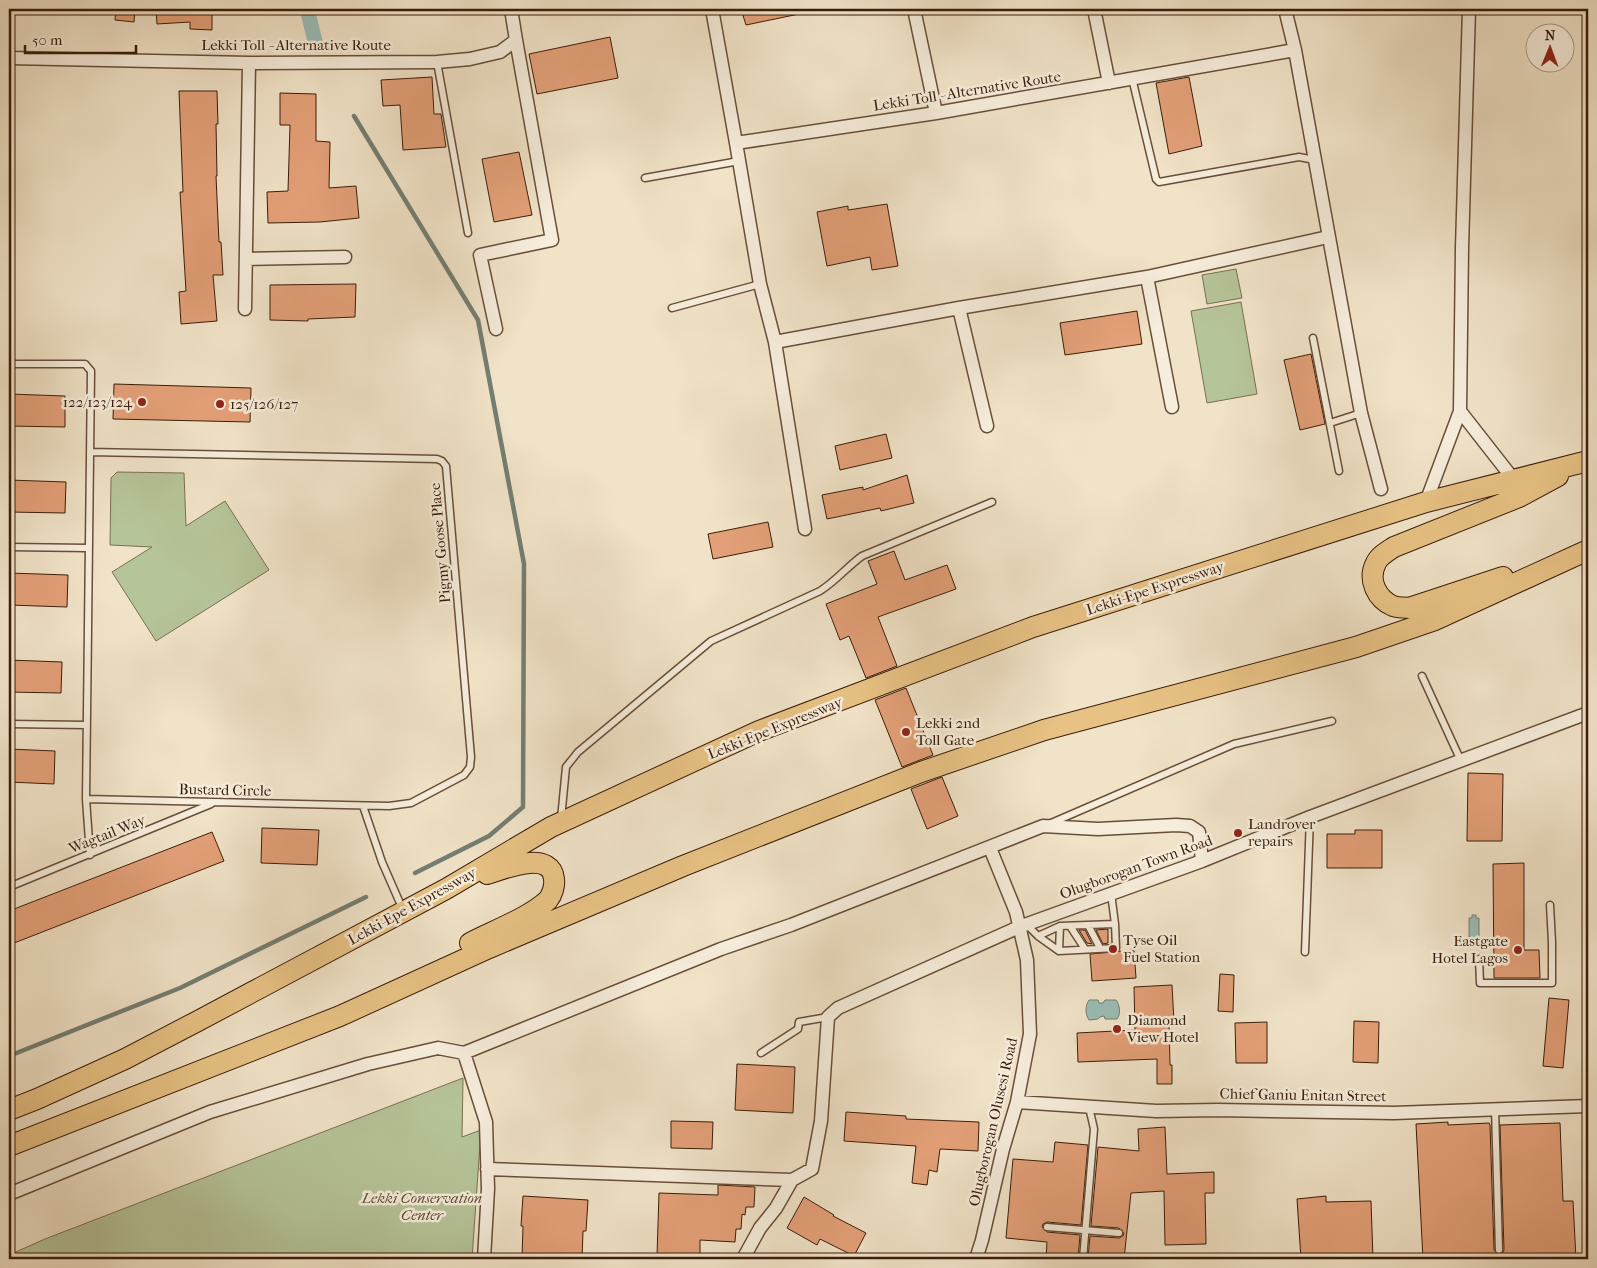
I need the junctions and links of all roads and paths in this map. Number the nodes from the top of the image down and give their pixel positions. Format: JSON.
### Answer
{"nodes":[{"id":1,"x":511,"y":9,"type":"edge"},
{"id":2,"x":712,"y":9,"type":"edge"},
{"id":3,"x":914,"y":9,"type":"edge"},
{"id":4,"x":1094,"y":9,"type":"edge"},
{"id":5,"x":1285,"y":9,"type":"edge"},
{"id":6,"x":1469,"y":9,"type":"edge"},
{"id":7,"x":516,"y":40,"type":"junction"},
{"id":8,"x":1295,"y":50,"type":"junction"},
{"id":9,"x":9,"y":58,"type":"edge"},
{"id":10,"x":249,"y":62,"type":"junction"},
{"id":11,"x":436,"y":62,"type":"junction"},
{"id":12,"x":1132,"y":78,"type":"junction"},
{"id":13,"x":1109,"y":83,"type":"junction"},
{"id":14,"x":936,"y":113,"type":"junction"},
{"id":15,"x":736,"y":144,"type":"junction"},
{"id":16,"x":1315,"y":160,"type":"junction"},
{"id":17,"x":739,"y":161,"type":"junction"},
{"id":18,"x":645,"y":178,"type":"dead end"},
{"id":19,"x":468,"y":233,"type":"dead end"},
{"id":20,"x":1328,"y":237,"type":"junction"},
{"id":21,"x":346,"y":257,"type":"dead end"},
{"id":22,"x":246,"y":259,"type":"junction"},
{"id":23,"x":1147,"y":277,"type":"junction"},
{"id":24,"x":760,"y":284,"type":"junction"},
{"id":25,"x":672,"y":308,"type":"dead end"},
{"id":26,"x":959,"y":308,"type":"junction"},
{"id":27,"x":245,"y":309,"type":"dead end"},
{"id":28,"x":496,"y":329,"type":"dead end"},
{"id":29,"x":1313,"y":338,"type":"dead end"},
{"id":30,"x":775,"y":342,"type":"junction"},
{"id":31,"x":9,"y":364,"type":"edge"},
{"id":32,"x":1172,"y":407,"type":"dead end"},
{"id":33,"x":1460,"y":411,"type":"junction"},
{"id":34,"x":1361,"y":413,"type":"junction"},
{"id":35,"x":1330,"y":423,"type":"junction"},
{"id":36,"x":986,"y":426,"type":"dead end"},
{"id":37,"x":90,"y":452,"type":"junction"},
{"id":38,"x":1585,"y":462,"type":"edge"},
{"id":39,"x":1339,"y":471,"type":"dead end"},
{"id":40,"x":1514,"y":480,"type":"junction"},
{"id":41,"x":1381,"y":489,"type":"dead end"},
{"id":42,"x":992,"y":502,"type":"dead end"},
{"id":43,"x":1426,"y":502,"type":"junction"},
{"id":44,"x":805,"y":529,"type":"dead end"},
{"id":45,"x":9,"y":547,"type":"edge"},
{"id":46,"x":88,"y":548,"type":"junction"},
{"id":47,"x":1585,"y":551,"type":"edge"},
{"id":48,"x":1422,"y":676,"type":"dead end"},
{"id":49,"x":1588,"y":713,"type":"edge"},
{"id":50,"x":1332,"y":721,"type":"dead end"},
{"id":51,"x":9,"y":724,"type":"edge"},
{"id":52,"x":87,"y":725,"type":"junction"},
{"id":53,"x":1461,"y":761,"type":"junction"},
{"id":54,"x":86,"y":799,"type":"junction"},
{"id":55,"x":215,"y":803,"type":"junction"},
{"id":56,"x":362,"y":806,"type":"junction"},
{"id":57,"x":1310,"y":818,"type":"junction"},
{"id":58,"x":560,"y":822,"type":"junction"},
{"id":59,"x":1043,"y":826,"type":"junction"},
{"id":60,"x":990,"y":848,"type":"junction"},
{"id":61,"x":90,"y":855,"type":"junction"},
{"id":62,"x":1202,"y":861,"type":"junction"},
{"id":63,"x":9,"y":888,"type":"edge"},
{"id":64,"x":446,"y":889,"type":"junction"},
{"id":65,"x":1111,"y":893,"type":"junction"},
{"id":66,"x":1550,"y":905,"type":"dead end"},
{"id":67,"x":403,"y":911,"type":"junction"},
{"id":68,"x":1116,"y":924,"type":"junction"},
{"id":69,"x":1088,"y":925,"type":"junction"},
{"id":70,"x":1023,"y":926,"type":"junction"},
{"id":71,"x":1060,"y":926,"type":"junction"},
{"id":72,"x":1070,"y":926,"type":"junction"},
{"id":73,"x":1038,"y":936,"type":"junction"},
{"id":74,"x":1100,"y":948,"type":"junction"},
{"id":75,"x":1085,"y":949,"type":"junction"},
{"id":76,"x":1059,"y":951,"type":"junction"},
{"id":77,"x":1305,"y":952,"type":"dead end"},
{"id":78,"x":1479,"y":958,"type":"dead end"},
{"id":79,"x":442,"y":970,"type":"junction"},
{"id":80,"x":833,"y":1012,"type":"junction"},
{"id":81,"x":464,"y":1053,"type":"junction"},
{"id":82,"x":761,"y":1053,"type":"dead end"},
{"id":83,"x":1017,"y":1102,"type":"junction"},
{"id":84,"x":1588,"y":1106,"type":"edge"},
{"id":85,"x":1089,"y":1107,"type":"junction"},
{"id":86,"x":1495,"y":1109,"type":"junction"},
{"id":87,"x":9,"y":1110,"type":"edge"},
{"id":88,"x":9,"y":1146,"type":"edge"},
{"id":89,"x":487,"y":1169,"type":"junction"},
{"id":90,"x":792,"y":1180,"type":"junction"},
{"id":91,"x":9,"y":1194,"type":"edge"},
{"id":92,"x":1047,"y":1227,"type":"dead end"},
{"id":93,"x":1086,"y":1230,"type":"junction"},
{"id":94,"x":1119,"y":1233,"type":"dead end"},
{"id":95,"x":1499,"y":1250,"type":"dead end"},
{"id":96,"x":484,"y":1259,"type":"edge"},
{"id":97,"x":743,"y":1259,"type":"edge"},
{"id":98,"x":976,"y":1259,"type":"edge"},
{"id":99,"x":1083,"y":1259,"type":"edge"}],
"edges":[{"from":1,"to":7,"type":"street"},
{"from":2,"to":15,"type":"street"},
{"from":3,"to":14,"type":"street"},
{"from":4,"to":13,"type":"street"},
{"from":5,"to":8,"type":"street"},
{"from":6,"to":33,"type":"street"},
{"from":7,"to":11,"type":"street","name":"Lekki Toll - Alternative Route"},
{"from":7,"to":28,"type":"street"},
{"from":8,"to":12,"type":"street","name":"Lekki Toll - Alternative Route"},
{"from":8,"to":16,"type":"street"},
{"from":9,"to":10,"type":"street","name":"Lekki Toll - Alternative Route"},
{"from":10,"to":11,"type":"street","name":"Lekki Toll - Alternative Route"},
{"from":10,"to":22,"type":"street"},
{"from":11,"to":19,"type":"lane"},
{"from":12,"to":13,"type":"street","name":"Lekki Toll - Alternative Route"},
{"from":12,"to":16,"type":"lane"},
{"from":13,"to":14,"type":"street","name":"Lekki Toll - Alternative Route"},
{"from":14,"to":15,"type":"street","name":"Lekki Toll - Alternative Route"},
{"from":15,"to":17,"type":"street"},
{"from":16,"to":20,"type":"street"},
{"from":17,"to":18,"type":"lane"},
{"from":17,"to":24,"type":"street"},
{"from":20,"to":23,"type":"street"},
{"from":20,"to":34,"type":"street"},
{"from":21,"to":22,"type":"street"},
{"from":22,"to":27,"type":"street"},
{"from":23,"to":26,"type":"street"},
{"from":23,"to":32,"type":"street"},
{"from":24,"to":25,"type":"lane"},
{"from":24,"to":30,"type":"street"},
{"from":26,"to":30,"type":"street"},
{"from":26,"to":36,"type":"street"},
{"from":29,"to":35,"type":"lane"},
{"from":30,"to":44,"type":"street"},
{"from":31,"to":37,"type":"lane"},
{"from":33,"to":40,"type":"street"},
{"from":33,"to":43,"type":"street"},
{"from":34,"to":35,"type":"lane"},
{"from":34,"to":41,"type":"street"},
{"from":35,"to":39,"type":"lane"},
{"from":37,"to":46,"type":"lane"},
{"from":37,"to":56,"type":"lane","name":"Pigmy Goose Place"},
{"from":38,"to":40,"type":"highway","name":"Lekki-Epe Expressway"},
{"from":38,"to":47,"type":"highway"},
{"from":40,"to":43,"type":"highway","name":"Lekki-Epe Expressway"},
{"from":42,"to":58,"type":"lane"},
{"from":43,"to":58,"type":"highway","name":"Lekki-Epe Expressway"},
{"from":45,"to":46,"type":"lane"},
{"from":46,"to":52,"type":"lane"},
{"from":47,"to":79,"type":"highway"},
{"from":48,"to":53,"type":"lane"},
{"from":49,"to":53,"type":"street","name":"Olugborogan Town Road"},
{"from":50,"to":59,"type":"lane"},
{"from":51,"to":52,"type":"lane"},
{"from":52,"to":54,"type":"lane"},
{"from":53,"to":57,"type":"street","name":"Olugborogan Town Road"},
{"from":54,"to":55,"type":"lane","name":"Bustard Circle"},
{"from":54,"to":61,"type":"lane"},
{"from":55,"to":56,"type":"lane","name":"Bustard Circle"},
{"from":55,"to":61,"type":"lane","name":"Wagtail Way"},
{"from":56,"to":67,"type":"lane"},
{"from":57,"to":62,"type":"street","name":"Olugborogan Town Road"},
{"from":57,"to":77,"type":"lane"},
{"from":58,"to":64,"type":"highway","name":"Lekki-Epe Expressway"},
{"from":59,"to":60,"type":"street"},
{"from":59,"to":62,"type":"street"},
{"from":60,"to":70,"type":"street","name":"Olugborogan Olusesi Road"},
{"from":60,"to":81,"type":"street"},
{"from":61,"to":63,"type":"lane","name":"Wagtail Way"},
{"from":62,"to":65,"type":"street","name":"Olugborogan Town Road"},
{"from":64,"to":67,"type":"highway","name":"Lekki-Epe Expressway"},
{"from":64,"to":79,"type":"highway"},
{"from":65,"to":68,"type":"lane"},
{"from":65,"to":70,"type":"street","name":"Olugborogan Town Road"},
{"from":66,"to":78,"type":"lane"},
{"from":67,"to":87,"type":"highway","name":"Lekki-Epe Expressway"},
{"from":68,"to":69,"type":"lane"},
{"from":68,"to":74,"type":"lane"},
{"from":69,"to":72,"type":"lane"},
{"from":69,"to":74,"type":"lane"},
{"from":70,"to":73,"type":"lane"},
{"from":70,"to":80,"type":"street","name":"Olugborogan Town Road"},
{"from":70,"to":83,"type":"street","name":"Olugborogan Olusesi Road"},
{"from":71,"to":72,"type":"lane"},
{"from":71,"to":73,"type":"lane"},
{"from":71,"to":76,"type":"lane"},
{"from":72,"to":75,"type":"lane"},
{"from":73,"to":76,"type":"lane"},
{"from":74,"to":75,"type":"lane"},
{"from":75,"to":76,"type":"lane"},
{"from":79,"to":88,"type":"highway"},
{"from":80,"to":82,"type":"lane"},
{"from":80,"to":90,"type":"street"},
{"from":81,"to":89,"type":"street"},
{"from":81,"to":91,"type":"street"},
{"from":83,"to":85,"type":"street","name":"Chief Ganiu Enitan Street"},
{"from":83,"to":98,"type":"street","name":"Olugborogan Olusesi Road"},
{"from":84,"to":86,"type":"street","name":"Chief Ganiu Enitan Street"},
{"from":85,"to":86,"type":"street","name":"Chief Ganiu Enitan Street"},
{"from":85,"to":93,"type":"lane"},
{"from":86,"to":95,"type":"lane"},
{"from":89,"to":90,"type":"street"},
{"from":89,"to":96,"type":"street"},
{"from":90,"to":97,"type":"street"},
{"from":92,"to":93,"type":"lane"},
{"from":93,"to":94,"type":"lane"},
{"from":93,"to":99,"type":"lane"}]}
